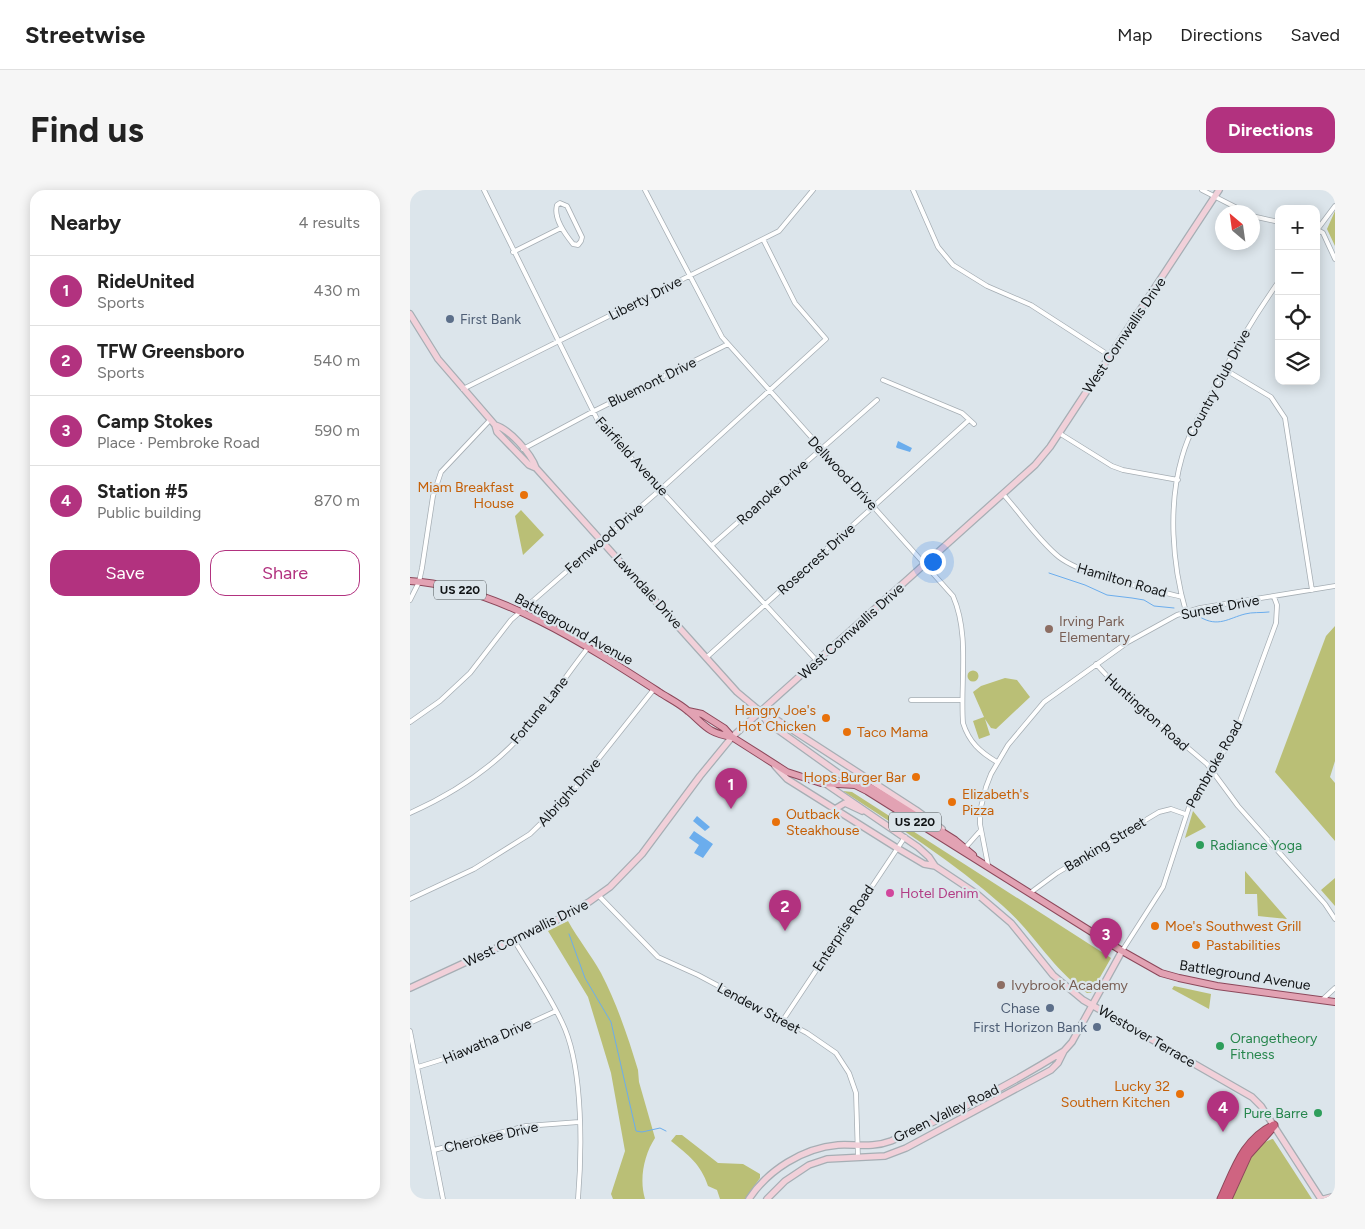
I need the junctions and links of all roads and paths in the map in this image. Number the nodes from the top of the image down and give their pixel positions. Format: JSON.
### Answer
{"nodes":[{"id":1,"x":484,"y":190,"type":"edge"},
{"id":2,"x":645,"y":190,"type":"edge"},
{"id":3,"x":813,"y":190,"type":"edge"},
{"id":4,"x":913,"y":190,"type":"edge"},
{"id":5,"x":1202,"y":190,"type":"edge"},
{"id":6,"x":1219,"y":190,"type":"edge"},
{"id":7,"x":1215,"y":197,"type":"junction"},
{"id":8,"x":1230,"y":205,"type":"edge"},
{"id":9,"x":1335,"y":206,"type":"edge"},
{"id":10,"x":1260,"y":218,"type":"edge"},
{"id":11,"x":1275,"y":221,"type":"edge"},
{"id":12,"x":1320,"y":225,"type":"edge"},
{"id":13,"x":561,"y":228,"type":"junction"},
{"id":14,"x":1320,"y":232,"type":"edge"},
{"id":15,"x":763,"y":239,"type":"junction"},
{"id":16,"x":513,"y":252,"type":"junction"},
{"id":17,"x":1335,"y":259,"type":"edge"},
{"id":18,"x":688,"y":276,"type":"junction"},
{"id":19,"x":1275,"y":287,"type":"edge"},
{"id":20,"x":410,"y":314,"type":"edge"},
{"id":21,"x":558,"y":342,"type":"junction"},
{"id":22,"x":728,"y":344,"type":"junction"},
{"id":23,"x":1110,"y":356,"type":"junction"},
{"id":24,"x":1224,"y":369,"type":"junction"},
{"id":25,"x":883,"y":380,"type":"dead end"},
{"id":26,"x":463,"y":390,"type":"junction"},
{"id":27,"x":769,"y":391,"type":"junction"},
{"id":28,"x":877,"y":400,"type":"dead end"},
{"id":29,"x":592,"y":412,"type":"junction"},
{"id":30,"x":969,"y":420,"type":"junction"},
{"id":31,"x":492,"y":422,"type":"junction"},
{"id":32,"x":974,"y":424,"type":"dead end"},
{"id":33,"x":1058,"y":433,"type":"junction"},
{"id":34,"x":523,"y":449,"type":"junction"},
{"id":35,"x":820,"y":449,"type":"junction"},
{"id":36,"x":536,"y":468,"type":"junction"},
{"id":37,"x":1178,"y":480,"type":"junction"},
{"id":38,"x":661,"y":489,"type":"junction"},
{"id":39,"x":1003,"y":494,"type":"junction"},
{"id":40,"x":874,"y":506,"type":"junction"},
{"id":41,"x":602,"y":540,"type":"junction"},
{"id":42,"x":712,"y":545,"type":"junction"},
{"id":43,"x":926,"y":564,"type":"junction"},
{"id":44,"x":410,"y":581,"type":"edge"},
{"id":45,"x":419,"y":582,"type":"junction"},
{"id":46,"x":1335,"y":586,"type":"edge"},
{"id":47,"x":1312,"y":590,"type":"junction"},
{"id":48,"x":1182,"y":597,"type":"junction"},
{"id":49,"x":1274,"y":597,"type":"junction"},
{"id":50,"x":410,"y":600,"type":"edge"},
{"id":51,"x":765,"y":605,"type":"junction"},
{"id":52,"x":521,"y":611,"type":"junction"},
{"id":53,"x":1186,"y":612,"type":"junction"},
{"id":54,"x":587,"y":649,"type":"junction"},
{"id":55,"x":707,"y":657,"type":"junction"},
{"id":56,"x":817,"y":661,"type":"junction"},
{"id":57,"x":1096,"y":664,"type":"junction"},
{"id":58,"x":654,"y":689,"type":"junction"},
{"id":59,"x":911,"y":700,"type":"dead end"},
{"id":60,"x":961,"y":700,"type":"junction"},
{"id":61,"x":761,"y":712,"type":"junction"},
{"id":62,"x":410,"y":722,"type":"edge"},
{"id":63,"x":732,"y":738,"type":"junction"},
{"id":64,"x":997,"y":762,"type":"junction"},
{"id":65,"x":773,"y":765,"type":"junction"},
{"id":66,"x":1211,"y":770,"type":"junction"},
{"id":67,"x":826,"y":784,"type":"junction"},
{"id":68,"x":854,"y":785,"type":"junction"},
{"id":69,"x":835,"y":809,"type":"junction"},
{"id":70,"x":410,"y":813,"type":"edge"},
{"id":71,"x":1185,"y":814,"type":"junction"},
{"id":72,"x":877,"y":818,"type":"junction"},
{"id":73,"x":981,"y":830,"type":"junction"},
{"id":74,"x":905,"y":838,"type":"junction"},
{"id":75,"x":955,"y":840,"type":"junction"},
{"id":76,"x":897,"y":848,"type":"junction"},
{"id":77,"x":966,"y":848,"type":"junction"},
{"id":78,"x":975,"y":857,"type":"junction"},
{"id":79,"x":988,"y":865,"type":"junction"},
{"id":80,"x":935,"y":866,"type":"junction"},
{"id":81,"x":1030,"y":893,"type":"junction"},
{"id":82,"x":599,"y":896,"type":"junction"},
{"id":83,"x":410,"y":899,"type":"edge"},
{"id":84,"x":1335,"y":919,"type":"edge"},
{"id":85,"x":514,"y":940,"type":"junction"},
{"id":86,"x":1122,"y":951,"type":"junction"},
{"id":87,"x":410,"y":988,"type":"edge"},
{"id":88,"x":1335,"y":988,"type":"edge"},
{"id":89,"x":1322,"y":1000,"type":"junction"},
{"id":90,"x":1335,"y":1002,"type":"edge"},
{"id":91,"x":1092,"y":1005,"type":"junction"},
{"id":92,"x":556,"y":1011,"type":"junction"},
{"id":93,"x":783,"y":1020,"type":"junction"},
{"id":94,"x":410,"y":1031,"type":"edge"},
{"id":95,"x":1064,"y":1052,"type":"junction"},
{"id":96,"x":418,"y":1067,"type":"junction"},
{"id":97,"x":579,"y":1122,"type":"junction"},
{"id":98,"x":1274,"y":1125,"type":"junction"},
{"id":99,"x":858,"y":1145,"type":"junction"},
{"id":100,"x":434,"y":1150,"type":"junction"},
{"id":101,"x":858,"y":1158,"type":"junction"},
{"id":102,"x":1335,"y":1196,"type":"edge"},
{"id":103,"x":443,"y":1199,"type":"edge"},
{"id":104,"x":578,"y":1199,"type":"edge"},
{"id":105,"x":749,"y":1199,"type":"edge"},
{"id":106,"x":767,"y":1199,"type":"edge"},
{"id":107,"x":1221,"y":1199,"type":"edge"},
{"id":108,"x":1228,"y":1199,"type":"edge"},
{"id":109,"x":1322,"y":1199,"type":"edge"}],
"edges":[{"from":1,"to":16,"type":"street","name":"Fairfield Avenue"},
{"from":2,"to":18,"type":"street","name":"Dellwood Drive"},
{"from":3,"to":15,"type":"street","name":"Liberty Drive"},
{"from":4,"to":23,"type":"street"},
{"from":5,"to":7,"type":"street"},
{"from":6,"to":7,"type":"main road","name":"West Cornwallis Drive"},
{"from":7,"to":8,"type":"street"},
{"from":7,"to":23,"type":"main road","name":"West Cornwallis Drive"},
{"from":9,"to":12,"type":"street"},
{"from":10,"to":11,"type":"street"},
{"from":13,"to":13,"type":"street"},
{"from":13,"to":16,"type":"street"},
{"from":14,"to":17,"type":"street"},
{"from":15,"to":18,"type":"street","name":"Liberty Drive"},
{"from":15,"to":27,"type":"street","name":"Fernwood Drive"},
{"from":16,"to":21,"type":"street","name":"Fairfield Avenue"},
{"from":18,"to":21,"type":"street","name":"Liberty Drive"},
{"from":18,"to":22,"type":"street","name":"Dellwood Drive"},
{"from":19,"to":24,"type":"street","name":"Country Club Drive"},
{"from":20,"to":26,"type":"main road","name":"Lawndale Drive"},
{"from":21,"to":26,"type":"street","name":"Liberty Drive"},
{"from":21,"to":29,"type":"street","name":"Fairfield Avenue"},
{"from":22,"to":27,"type":"street","name":"Dellwood Drive"},
{"from":22,"to":29,"type":"street","name":"Bluemont Drive"},
{"from":23,"to":33,"type":"main road","name":"West Cornwallis Drive"},
{"from":24,"to":37,"type":"street","name":"Country Club Drive"},
{"from":24,"to":47,"type":"street"},
{"from":25,"to":30,"type":"street"},
{"from":26,"to":31,"type":"main road","name":"Lawndale Drive"},
{"from":27,"to":35,"type":"street","name":"Dellwood Drive"},
{"from":27,"to":38,"type":"street","name":"Fernwood Drive"},
{"from":28,"to":35,"type":"street","name":"Roanoke Drive"},
{"from":29,"to":34,"type":"street","name":"Bluemont Drive"},
{"from":29,"to":38,"type":"street","name":"Fairfield Avenue"},
{"from":30,"to":32,"type":"street"},
{"from":30,"to":40,"type":"street","name":"Rosecrest Drive"},
{"from":31,"to":34,"type":"main road","name":"Lawndale Drive"},
{"from":31,"to":36,"type":"main road","name":"Lawndale Drive"},
{"from":31,"to":45,"type":"street"},
{"from":33,"to":37,"type":"street"},
{"from":33,"to":39,"type":"main road","name":"West Cornwallis Drive"},
{"from":34,"to":36,"type":"main road","name":"Lawndale Drive"},
{"from":35,"to":40,"type":"street","name":"Dellwood Drive"},
{"from":35,"to":42,"type":"street","name":"Roanoke Drive"},
{"from":36,"to":41,"type":"main road","name":"Lawndale Drive"},
{"from":37,"to":48,"type":"street","name":"Country Club Drive"},
{"from":38,"to":41,"type":"street","name":"Fernwood Drive"},
{"from":38,"to":42,"type":"street","name":"Fairfield Avenue"},
{"from":39,"to":43,"type":"main road","name":"West Cornwallis Drive"},
{"from":39,"to":48,"type":"street","name":"Hamilton Road"},
{"from":40,"to":43,"type":"street","name":"Dellwood Drive"},
{"from":40,"to":51,"type":"street","name":"Rosecrest Drive"},
{"from":41,"to":52,"type":"street","name":"Fernwood Drive"},
{"from":41,"to":55,"type":"main road","name":"Lawndale Drive"},
{"from":42,"to":51,"type":"street","name":"Fairfield Avenue"},
{"from":43,"to":56,"type":"main road","name":"West Cornwallis Drive"},
{"from":43,"to":60,"type":"street","name":"Dellwood Drive"},
{"from":44,"to":45,"type":"main road","name":"Battleground Avenue","number":"US 220"},
{"from":45,"to":50,"type":"street"},
{"from":45,"to":52,"type":"main road","name":"Battleground Avenue","number":"US 220"},
{"from":46,"to":47,"type":"street","name":"Sunset Drive"},
{"from":47,"to":49,"type":"street","name":"Sunset Drive"},
{"from":48,"to":53,"type":"street","name":"Country Club Drive"},
{"from":49,"to":53,"type":"street","name":"Sunset Drive"},
{"from":49,"to":66,"type":"street","name":"Pembroke Road"},
{"from":51,"to":55,"type":"street","name":"Rosecrest Drive"},
{"from":51,"to":56,"type":"street","name":"Fairfield Avenue"},
{"from":52,"to":54,"type":"main road","name":"Battleground Avenue","number":"US 220"},
{"from":52,"to":62,"type":"street","name":"Fernwood Drive"},
{"from":53,"to":57,"type":"street","name":"Sunset Drive"},
{"from":54,"to":58,"type":"main road","name":"Battleground Avenue","number":"US 220"},
{"from":54,"to":70,"type":"street","name":"Fortune Lane"},
{"from":55,"to":61,"type":"main road","name":"Lawndale Drive"},
{"from":56,"to":61,"type":"main road","name":"West Cornwallis Drive"},
{"from":57,"to":64,"type":"street","name":"Sunset Drive"},
{"from":57,"to":66,"type":"street","name":"Huntington Road"},
{"from":58,"to":63,"type":"main road","name":"Battleground Avenue","number":"US 220"},
{"from":58,"to":83,"type":"street","name":"Albright Drive"},
{"from":59,"to":60,"type":"street"},
{"from":60,"to":64,"type":"street","name":"Dellwood Drive"},
{"from":61,"to":63,"type":"main road","name":"West Cornwallis Drive"},
{"from":61,"to":68,"type":"main road","name":"Lawndale Drive"},
{"from":61,"to":75,"type":"main road","name":"Lawndale Drive"},
{"from":63,"to":65,"type":"main road","name":"Battleground Avenue","number":"US 220"},
{"from":63,"to":82,"type":"main road","name":"West Cornwallis Drive"},
{"from":64,"to":73,"type":"street","name":"Sunset Drive"},
{"from":65,"to":67,"type":"main road","name":"Battleground Avenue","number":"US 220"},
{"from":65,"to":69,"type":"main road","name":"Westover Terrace"},
{"from":66,"to":71,"type":"street","name":"Pembroke Road"},
{"from":66,"to":84,"type":"street","name":"Huntington Road"},
{"from":67,"to":68,"type":"main road","name":"Battleground Avenue","number":"US 220"},
{"from":67,"to":72,"type":"main road","name":"Westover Terrace"},
{"from":68,"to":75,"type":"main road","name":"Battleground Avenue"},
{"from":68,"to":78,"type":"main road","name":"Battleground Avenue","number":"US 220"},
{"from":69,"to":72,"type":"main road"},
{"from":69,"to":76,"type":"main road","name":"Westover Terrace"},
{"from":71,"to":81,"type":"street","name":"Banking Street"},
{"from":71,"to":86,"type":"street","name":"Pembroke Road"},
{"from":72,"to":74,"type":"main road","name":"Westover Terrace"},
{"from":73,"to":77,"type":"street"},
{"from":73,"to":79,"type":"street","name":"Sunset Drive"},
{"from":74,"to":76,"type":"street","name":"Enterprise Road"},
{"from":74,"to":80,"type":"main road","name":"Westover Terrace"},
{"from":75,"to":77,"type":"main road","name":"Battleground Avenue","number":"US 220"},
{"from":76,"to":80,"type":"main road","name":"Westover Terrace"},
{"from":76,"to":93,"type":"street","name":"Enterprise Road"},
{"from":77,"to":78,"type":"main road","name":"Battleground Avenue","number":"US 220"},
{"from":78,"to":79,"type":"main road","name":"Battleground Avenue","number":"US 220"},
{"from":79,"to":81,"type":"main road","name":"Battleground Avenue","number":"US 220"},
{"from":80,"to":91,"type":"main road","name":"Westover Terrace"},
{"from":81,"to":86,"type":"main road","name":"Battleground Avenue","number":"US 220"},
{"from":82,"to":85,"type":"main road","name":"West Cornwallis Drive"},
{"from":82,"to":93,"type":"street","name":"Lendew Street"},
{"from":85,"to":87,"type":"main road","name":"West Cornwallis Drive"},
{"from":85,"to":92,"type":"street"},
{"from":86,"to":89,"type":"main road","name":"Battleground Avenue","number":"US 220"},
{"from":86,"to":91,"type":"main road","name":"Pembroke Road"},
{"from":88,"to":89,"type":"street"},
{"from":89,"to":90,"type":"main road","name":"Battleground Avenue","number":"US 220"},
{"from":91,"to":95,"type":"main road","name":"Green Valley Road"},
{"from":91,"to":98,"type":"main road","name":"Westover Terrace"},
{"from":92,"to":96,"type":"street","name":"Hiawatha Drive"},
{"from":92,"to":97,"type":"street"},
{"from":93,"to":99,"type":"street","name":"Lendew Street"},
{"from":94,"to":96,"type":"street"},
{"from":95,"to":99,"type":"main road","name":"Green Valley Road"},
{"from":95,"to":101,"type":"main road","name":"Green Valley Road"},
{"from":96,"to":100,"type":"street"},
{"from":97,"to":100,"type":"street","name":"Cherokee Drive"},
{"from":97,"to":104,"type":"street"},
{"from":98,"to":107,"type":"highway"},
{"from":98,"to":108,"type":"highway"},
{"from":98,"to":109,"type":"main road","name":"Westover Terrace"},
{"from":99,"to":101,"type":"street","name":"Lendew Street"},
{"from":99,"to":105,"type":"main road","name":"Green Valley Road"},
{"from":100,"to":103,"type":"street"},
{"from":101,"to":106,"type":"main road","name":"Green Valley Road"},
{"from":102,"to":109,"type":"main road"}]}
